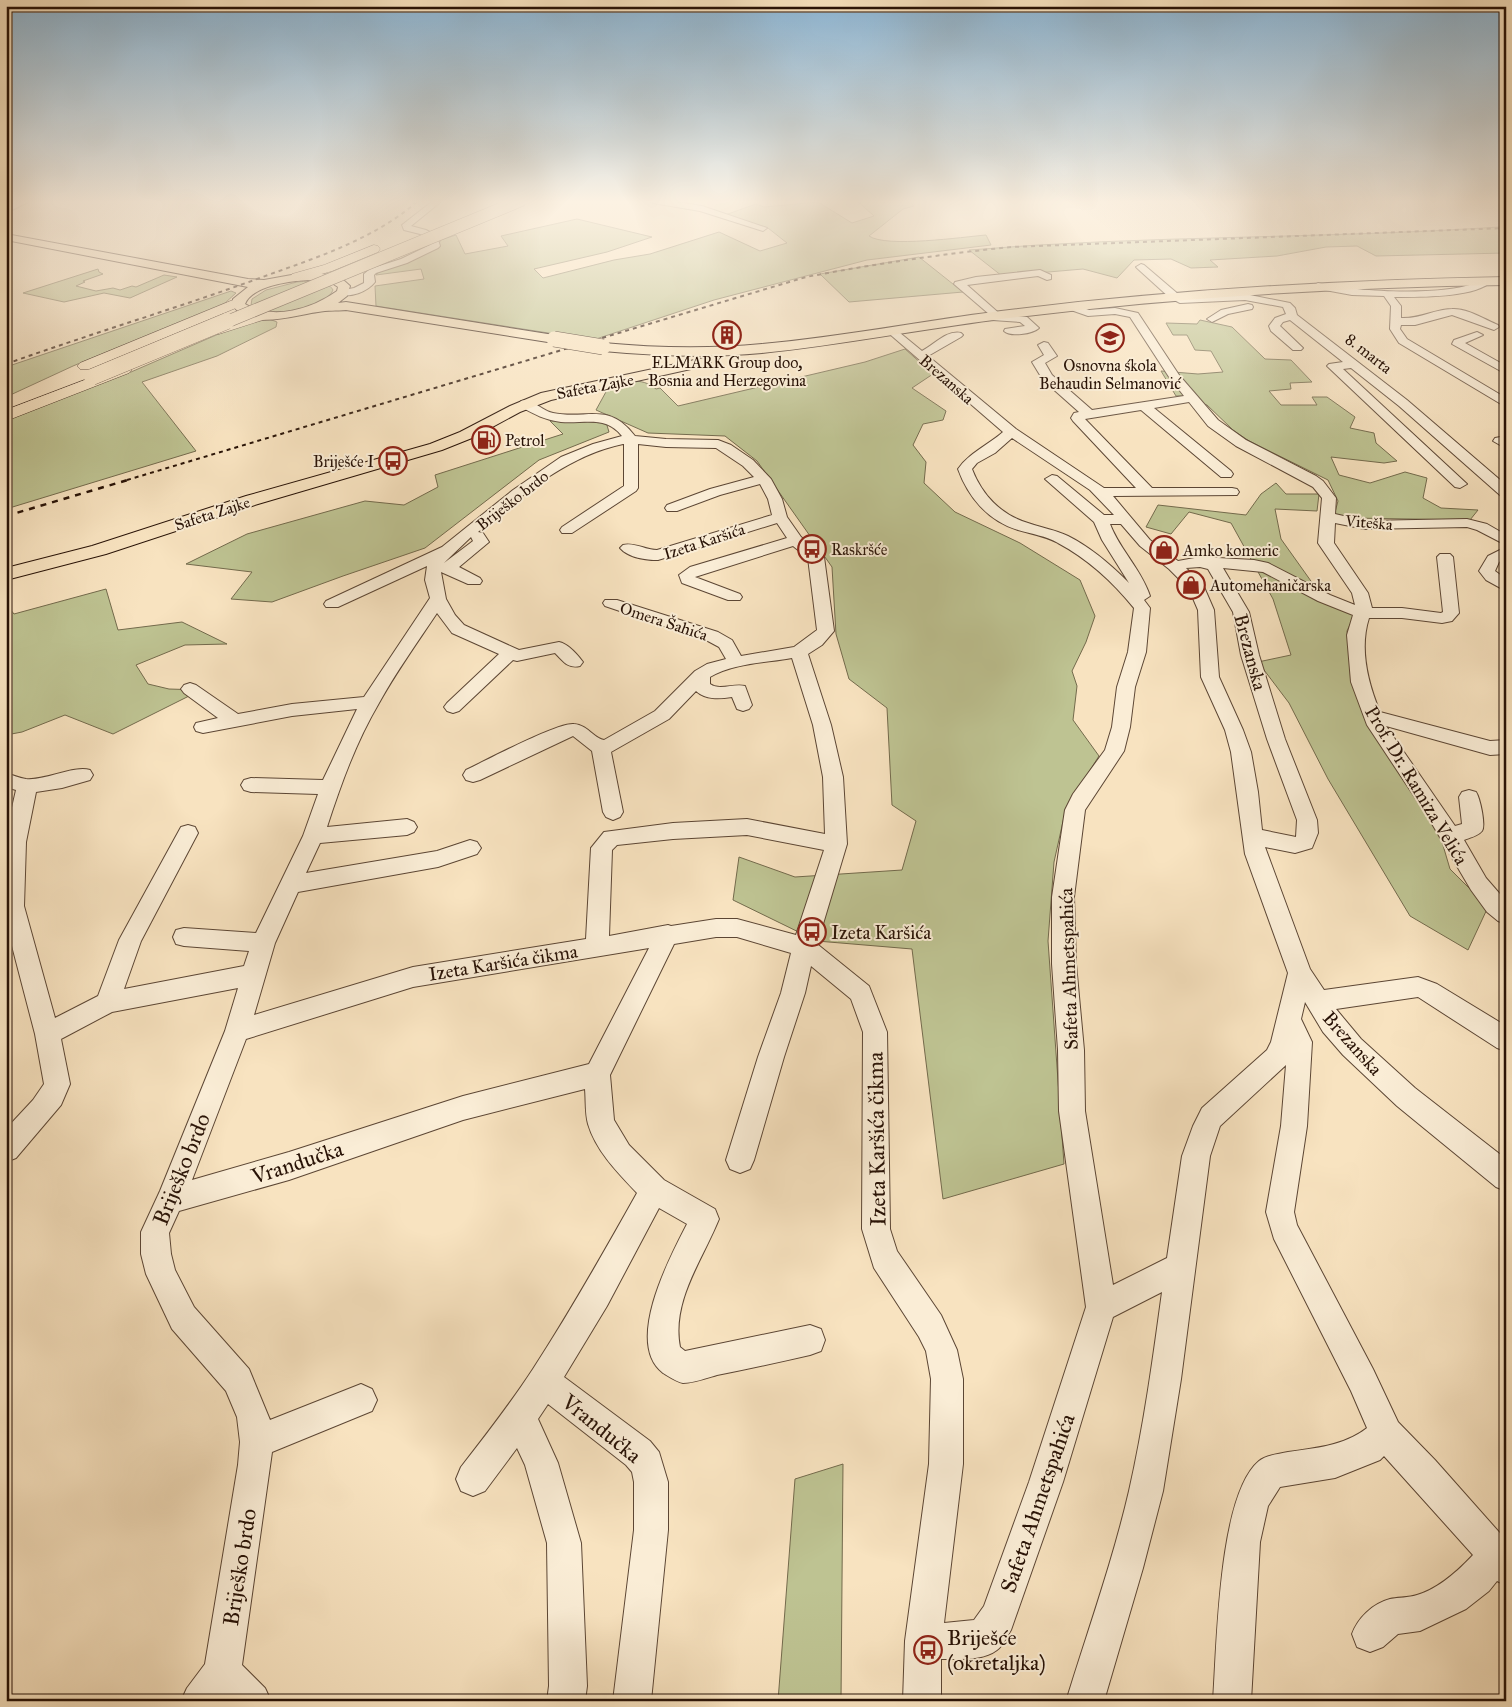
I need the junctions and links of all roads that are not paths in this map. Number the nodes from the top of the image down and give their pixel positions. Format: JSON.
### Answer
{"nodes":[{"id":1,"x":202,"y":280,"type":"edge"},
{"id":2,"x":230,"y":280,"type":"edge"},
{"id":3,"x":286,"y":280,"type":"edge"},
{"id":4,"x":313,"y":280,"type":"edge"},
{"id":5,"x":321,"y":280,"type":"edge"},
{"id":6,"x":324,"y":280,"type":"edge"},
{"id":7,"x":350,"y":280,"type":"edge"},
{"id":8,"x":370,"y":280,"type":"edge"},
{"id":9,"x":979,"y":280,"type":"edge"},
{"id":10,"x":1155,"y":280,"type":"edge"},
{"id":11,"x":1487,"y":281,"type":"junction"},
{"id":12,"x":1506,"y":281,"type":"edge"},
{"id":13,"x":268,"y":284,"type":"junction"},
{"id":14,"x":1318,"y":286,"type":"junction"},
{"id":15,"x":342,"y":293,"type":"junction"},
{"id":16,"x":1388,"y":295,"type":"junction"},
{"id":17,"x":1174,"y":296,"type":"junction"},
{"id":18,"x":243,"y":297,"type":"junction"},
{"id":19,"x":1278,"y":302,"type":"junction"},
{"id":20,"x":1072,"y":307,"type":"junction"},
{"id":21,"x":264,"y":315,"type":"junction"},
{"id":22,"x":996,"y":315,"type":"junction"},
{"id":23,"x":1292,"y":316,"type":"junction"},
{"id":24,"x":981,"y":317,"type":"junction"},
{"id":25,"x":1212,"y":319,"type":"dead end"},
{"id":26,"x":1394,"y":321,"type":"junction"},
{"id":27,"x":1494,"y":327,"type":"dead end"},
{"id":28,"x":890,"y":330,"type":"junction"},
{"id":29,"x":1009,"y":331,"type":"dead end"},
{"id":30,"x":956,"y":335,"type":"dead end"},
{"id":31,"x":1477,"y":335,"type":"dead end"},
{"id":32,"x":1044,"y":345,"type":"dead end"},
{"id":33,"x":1297,"y":348,"type":"dead end"},
{"id":34,"x":727,"y":351,"type":"junction"},
{"id":35,"x":919,"y":355,"type":"junction"},
{"id":36,"x":1354,"y":364,"type":"junction"},
{"id":37,"x":1500,"y":365,"type":"edge"},
{"id":38,"x":1506,"y":371,"type":"edge"},
{"id":39,"x":80,"y":375,"type":"junction"},
{"id":40,"x":33,"y":389,"type":"dead end"},
{"id":41,"x":1192,"y":398,"type":"junction"},
{"id":42,"x":6,"y":402,"type":"edge"},
{"id":43,"x":524,"y":404,"type":"junction"},
{"id":44,"x":1506,"y":404,"type":"edge"},
{"id":45,"x":1144,"y":406,"type":"junction"},
{"id":46,"x":1088,"y":413,"type":"junction"},
{"id":47,"x":6,"y":414,"type":"edge"},
{"id":48,"x":1011,"y":432,"type":"junction"},
{"id":49,"x":631,"y":439,"type":"junction"},
{"id":50,"x":1453,"y":446,"type":"junction"},
{"id":51,"x":1422,"y":449,"type":"junction"},
{"id":52,"x":1226,"y":474,"type":"dead end"},
{"id":53,"x":764,"y":480,"type":"junction"},
{"id":54,"x":1052,"y":480,"type":"dead end"},
{"id":55,"x":1460,"y":484,"type":"dead end"},
{"id":56,"x":1147,"y":491,"type":"junction"},
{"id":57,"x":1101,"y":492,"type":"junction"},
{"id":58,"x":1232,"y":492,"type":"dead end"},
{"id":59,"x":1506,"y":493,"type":"edge"},
{"id":60,"x":672,"y":508,"type":"dead end"},
{"id":61,"x":1328,"y":517,"type":"junction"},
{"id":62,"x":780,"y":518,"type":"junction"},
{"id":63,"x":1124,"y":519,"type":"junction"},
{"id":64,"x":1101,"y":520,"type":"junction"},
{"id":65,"x":1498,"y":522,"type":"dead end"},
{"id":66,"x":1474,"y":524,"type":"junction"},
{"id":67,"x":473,"y":530,"type":"junction"},
{"id":68,"x":567,"y":530,"type":"dead end"},
{"id":69,"x":796,"y":540,"type":"junction"},
{"id":70,"x":1506,"y":541,"type":"edge"},
{"id":71,"x":628,"y":548,"type":"dead end"},
{"id":72,"x":448,"y":550,"type":"junction"},
{"id":73,"x":1506,"y":552,"type":"edge"},
{"id":74,"x":1445,"y":557,"type":"dead end"},
{"id":75,"x":1210,"y":563,"type":"junction"},
{"id":76,"x":1175,"y":566,"type":"junction"},
{"id":77,"x":442,"y":567,"type":"junction"},
{"id":78,"x":6,"y":574,"type":"edge"},
{"id":79,"x":474,"y":581,"type":"dead end"},
{"id":80,"x":1506,"y":586,"type":"edge"},
{"id":81,"x":734,"y":597,"type":"dead end"},
{"id":82,"x":438,"y":598,"type":"junction"},
{"id":83,"x":610,"y":603,"type":"dead end"},
{"id":84,"x":332,"y":604,"type":"dead end"},
{"id":85,"x":1142,"y":608,"type":"junction"},
{"id":86,"x":1362,"y":613,"type":"junction"},
{"id":87,"x":799,"y":652,"type":"junction"},
{"id":88,"x":509,"y":654,"type":"junction"},
{"id":89,"x":574,"y":662,"type":"dead end"},
{"id":90,"x":736,"y":662,"type":"junction"},
{"id":91,"x":701,"y":675,"type":"junction"},
{"id":92,"x":190,"y":689,"type":"dead end"},
{"id":93,"x":370,"y":702,"type":"junction"},
{"id":94,"x":743,"y":705,"type":"dead end"},
{"id":95,"x":453,"y":707,"type":"dead end"},
{"id":96,"x":1372,"y":716,"type":"junction"},
{"id":97,"x":234,"y":720,"type":"junction"},
{"id":98,"x":203,"y":727,"type":"dead end"},
{"id":99,"x":1506,"y":746,"type":"edge"},
{"id":100,"x":601,"y":748,"type":"junction"},
{"id":101,"x":82,"y":775,"type":"dead end"},
{"id":102,"x":473,"y":775,"type":"dead end"},
{"id":103,"x":17,"y":783,"type":"edge"},
{"id":104,"x":251,"y":785,"type":"dead end"},
{"id":105,"x":330,"y":788,"type":"junction"},
{"id":106,"x":1469,"y":797,"type":"dead end"},
{"id":107,"x":613,"y":812,"type":"dead end"},
{"id":108,"x":407,"y":827,"type":"dead end"},
{"id":109,"x":188,"y":834,"type":"dead end"},
{"id":110,"x":313,"y":836,"type":"junction"},
{"id":111,"x":1252,"y":836,"type":"junction"},
{"id":112,"x":1450,"y":836,"type":"junction"},
{"id":113,"x":836,"y":844,"type":"junction"},
{"id":114,"x":470,"y":848,"type":"dead end"},
{"id":115,"x":289,"y":885,"type":"junction"},
{"id":116,"x":1506,"y":915,"type":"edge"},
{"id":117,"x":668,"y":934,"type":"junction"},
{"id":118,"x":184,"y":937,"type":"dead end"},
{"id":119,"x":263,"y":943,"type":"junction"},
{"id":120,"x":804,"y":947,"type":"junction"},
{"id":121,"x":597,"y":948,"type":"junction"},
{"id":122,"x":1300,"y":973,"type":"junction"},
{"id":123,"x":253,"y":975,"type":"junction"},
{"id":124,"x":1318,"y":1002,"type":"junction"},
{"id":125,"x":106,"y":1003,"type":"junction"},
{"id":126,"x":1289,"y":1022,"type":"junction"},
{"id":127,"x":237,"y":1031,"type":"junction"},
{"id":128,"x":47,"y":1034,"type":"junction"},
{"id":129,"x":1506,"y":1040,"type":"edge"},
{"id":130,"x":597,"y":1074,"type":"junction"},
{"id":131,"x":6,"y":1149,"type":"edge"},
{"id":132,"x":740,"y":1160,"type":"dead end"},
{"id":133,"x":1506,"y":1177,"type":"edge"},
{"id":134,"x":654,"y":1190,"type":"junction"},
{"id":135,"x":170,"y":1200,"type":"junction"},
{"id":136,"x":1180,"y":1267,"type":"junction"},
{"id":137,"x":1101,"y":1307,"type":"junction"},
{"id":138,"x":810,"y":1340,"type":"dead end"},
{"id":139,"x":544,"y":1381,"type":"junction"},
{"id":140,"x":361,"y":1400,"type":"dead end"},
{"id":141,"x":520,"y":1417,"type":"junction"},
{"id":142,"x":1386,"y":1434,"type":"junction"},
{"id":143,"x":256,"y":1442,"type":"junction"},
{"id":144,"x":473,"y":1478,"type":"dead end"},
{"id":145,"x":1500,"y":1562,"type":"edge"},
{"id":146,"x":1370,"y":1634,"type":"dead end"},
{"id":147,"x":922,"y":1641,"type":"junction"},
{"id":148,"x":222,"y":1672,"type":"junction"},
{"id":149,"x":1087,"y":1695,"type":"dead end"},
{"id":150,"x":200,"y":1701,"type":"edge"},
{"id":151,"x":252,"y":1701,"type":"edge"},
{"id":152,"x":566,"y":1701,"type":"edge"},
{"id":153,"x":632,"y":1701,"type":"edge"},
{"id":154,"x":922,"y":1701,"type":"edge"},
{"id":155,"x":1232,"y":1701,"type":"edge"}],
"edges":[{"from":1,"to":18,"type":"main road"},
{"from":2,"to":13,"type":"main road"},
{"from":3,"to":13,"type":"main road"},
{"from":4,"to":39,"type":"highway"},
{"from":5,"to":39,"type":"highway","bridge":true},
{"from":6,"to":15,"type":"main road"},
{"from":7,"to":15,"type":"highway","bridge":true},
{"from":8,"to":15,"type":"street"},
{"from":9,"to":22,"type":"street"},
{"from":10,"to":17,"type":"street"},
{"from":11,"to":12,"type":"main road","name":"Safeta Zajke"},
{"from":11,"to":14,"type":"main road","name":"Safeta Zajke"},
{"from":11,"to":16,"type":"street"},
{"from":13,"to":18,"type":"main road"},
{"from":14,"to":16,"type":"street"},
{"from":14,"to":17,"type":"main road","name":"Safeta Zajke"},
{"from":15,"to":21,"type":"main road"},
{"from":15,"to":34,"type":"main road","bridge":true},
{"from":16,"to":26,"type":"street"},
{"from":17,"to":19,"type":"street"},
{"from":17,"to":20,"type":"main road","name":"Safeta Zajke"},
{"from":18,"to":21,"type":"main road"},
{"from":18,"to":39,"type":"highway"},
{"from":19,"to":23,"type":"street","name":"8. marta"},
{"from":19,"to":25,"type":"street"},
{"from":20,"to":22,"type":"main road","name":"Safeta Zajke"},
{"from":20,"to":41,"type":"street","name":"Viteška"},
{"from":21,"to":47,"type":"highway"},
{"from":22,"to":24,"type":"main road","name":"Safeta Zajke"},
{"from":23,"to":33,"type":"street"},
{"from":23,"to":36,"type":"street","name":"8. marta"},
{"from":24,"to":28,"type":"main road","name":"Safeta Zajke"},
{"from":24,"to":29,"type":"street"},
{"from":26,"to":27,"type":"street"},
{"from":26,"to":44,"type":"street"},
{"from":28,"to":34,"type":"main road","name":"Safeta Zajke"},
{"from":28,"to":35,"type":"street","name":"Brezanska"},
{"from":30,"to":35,"type":"street"},
{"from":31,"to":37,"type":"street"},
{"from":32,"to":46,"type":"street"},
{"from":34,"to":43,"type":"main road","name":"Safeta Zajke"},
{"from":35,"to":48,"type":"street","name":"Brezanska"},
{"from":36,"to":50,"type":"street","name":"8. marta"},
{"from":36,"to":51,"type":"street"},
{"from":37,"to":38,"type":"street"},
{"from":39,"to":42,"type":"highway"},
{"from":39,"to":47,"type":"highway"},
{"from":40,"to":42,"type":"highway"},
{"from":41,"to":45,"type":"street"},
{"from":41,"to":61,"type":"street","name":"Viteška"},
{"from":43,"to":49,"type":"street"},
{"from":43,"to":78,"type":"main road","name":"Safeta Zajke"},
{"from":45,"to":46,"type":"street"},
{"from":45,"to":52,"type":"street"},
{"from":46,"to":56,"type":"street"},
{"from":48,"to":57,"type":"street","name":"Brezanska"},
{"from":48,"to":85,"type":"street"},
{"from":49,"to":53,"type":"street"},
{"from":49,"to":67,"type":"street","name":"Briješko brdo"},
{"from":49,"to":68,"type":"street"},
{"from":50,"to":51,"type":"street"},
{"from":50,"to":59,"type":"street","name":"8. marta"},
{"from":51,"to":55,"type":"street"},
{"from":53,"to":60,"type":"street"},
{"from":53,"to":62,"type":"street"},
{"from":54,"to":64,"type":"street"},
{"from":56,"to":57,"type":"street"},
{"from":56,"to":58,"type":"street"},
{"from":57,"to":63,"type":"street","name":"Brezanska"},
{"from":61,"to":66,"type":"street","name":"Viteška"},
{"from":61,"to":86,"type":"street","name":"Prof. Dr. Ramiza Velića"},
{"from":62,"to":69,"type":"street"},
{"from":62,"to":71,"type":"street","name":"Izeta Karšića"},
{"from":63,"to":64,"type":"street"},
{"from":63,"to":76,"type":"street","name":"Brezanska"},
{"from":64,"to":85,"type":"street"},
{"from":65,"to":66,"type":"street"},
{"from":66,"to":70,"type":"street","name":"Viteška"},
{"from":67,"to":72,"type":"street","name":"Briješko brdo"},
{"from":67,"to":77,"type":"street"},
{"from":69,"to":81,"type":"street"},
{"from":69,"to":87,"type":"street"},
{"from":72,"to":77,"type":"street","name":"Briješko brdo"},
{"from":72,"to":84,"type":"street"},
{"from":73,"to":80,"type":"street"},
{"from":74,"to":86,"type":"street"},
{"from":75,"to":76,"type":"street"},
{"from":75,"to":86,"type":"street"},
{"from":75,"to":111,"type":"street","name":"Brezanska"},
{"from":76,"to":111,"type":"street","name":"Brezanska"},
{"from":77,"to":79,"type":"street"},
{"from":77,"to":82,"type":"street"},
{"from":82,"to":88,"type":"street"},
{"from":82,"to":93,"type":"street","name":"Briješko brdo"},
{"from":83,"to":90,"type":"street","name":"Omera Šahića"},
{"from":85,"to":137,"type":"street","name":"Safeta Ahmetspahića"},
{"from":86,"to":96,"type":"street","name":"Prof. Dr. Ramiza Velića"},
{"from":87,"to":90,"type":"street","name":"Omera Šahića"},
{"from":87,"to":113,"type":"street"},
{"from":88,"to":89,"type":"street"},
{"from":88,"to":95,"type":"street"},
{"from":90,"to":91,"type":"street","name":"Omera Šahića"},
{"from":91,"to":94,"type":"street"},
{"from":91,"to":100,"type":"street","name":"Omera Šahića"},
{"from":92,"to":97,"type":"street"},
{"from":93,"to":97,"type":"street"},
{"from":93,"to":105,"type":"street","name":"Briješko brdo"},
{"from":96,"to":99,"type":"street"},
{"from":96,"to":112,"type":"street","name":"Prof. Dr. Ramiza Velića"},
{"from":97,"to":98,"type":"street"},
{"from":100,"to":102,"type":"street"},
{"from":100,"to":107,"type":"street"},
{"from":101,"to":103,"type":"street"},
{"from":103,"to":128,"type":"street"},
{"from":104,"to":105,"type":"street"},
{"from":105,"to":110,"type":"street","name":"Briješko brdo"},
{"from":106,"to":112,"type":"street"},
{"from":108,"to":110,"type":"street"},
{"from":109,"to":125,"type":"street"},
{"from":110,"to":115,"type":"street","name":"Briješko brdo"},
{"from":111,"to":122,"type":"street","name":"Brezanska"},
{"from":112,"to":116,"type":"street","name":"Prof. Dr. Ramiza Velića"},
{"from":113,"to":120,"type":"street"},
{"from":113,"to":121,"type":"street"},
{"from":114,"to":115,"type":"street"},
{"from":115,"to":119,"type":"street","name":"Briješko brdo"},
{"from":117,"to":120,"type":"street","name":"Izeta Karšića čikma"},
{"from":117,"to":121,"type":"street","name":"Izeta Karšića čikma"},
{"from":117,"to":130,"type":"street"},
{"from":118,"to":119,"type":"street"},
{"from":119,"to":123,"type":"street","name":"Briješko brdo"},
{"from":120,"to":132,"type":"street"},
{"from":120,"to":147,"type":"street","name":"Izeta Karšića čikma"},
{"from":121,"to":127,"type":"street","name":"Izeta Karšića čikma"},
{"from":122,"to":124,"type":"street","name":"Brezanska"},
{"from":122,"to":126,"type":"street"},
{"from":123,"to":125,"type":"street"},
{"from":123,"to":127,"type":"street","name":"Briješko brdo"},
{"from":124,"to":129,"type":"street"},
{"from":124,"to":133,"type":"street","name":"Brezanska"},
{"from":125,"to":128,"type":"street"},
{"from":126,"to":136,"type":"street"},
{"from":126,"to":142,"type":"street"},
{"from":127,"to":135,"type":"street","name":"Briješko brdo"},
{"from":128,"to":131,"type":"street"},
{"from":130,"to":134,"type":"street"},
{"from":130,"to":135,"type":"street","name":"Vrandučka"},
{"from":134,"to":138,"type":"street"},
{"from":134,"to":139,"type":"street","name":"Vrandučka"},
{"from":135,"to":143,"type":"street","name":"Briješko brdo"},
{"from":136,"to":137,"type":"street"},
{"from":136,"to":149,"type":"street"},
{"from":137,"to":147,"type":"street","name":"Safeta Ahmetspahića"},
{"from":139,"to":141,"type":"street"},
{"from":139,"to":153,"type":"street","name":"Vrandučka"},
{"from":140,"to":143,"type":"street"},
{"from":141,"to":144,"type":"street"},
{"from":141,"to":152,"type":"street"},
{"from":142,"to":145,"type":"street"},
{"from":142,"to":155,"type":"street"},
{"from":143,"to":148,"type":"street","name":"Briješko brdo"},
{"from":145,"to":146,"type":"street"},
{"from":147,"to":154,"type":"street","name":"Izeta Karšića čikma"},
{"from":148,"to":150,"type":"street","name":"Briješko brdo"},
{"from":148,"to":151,"type":"street"}]}
